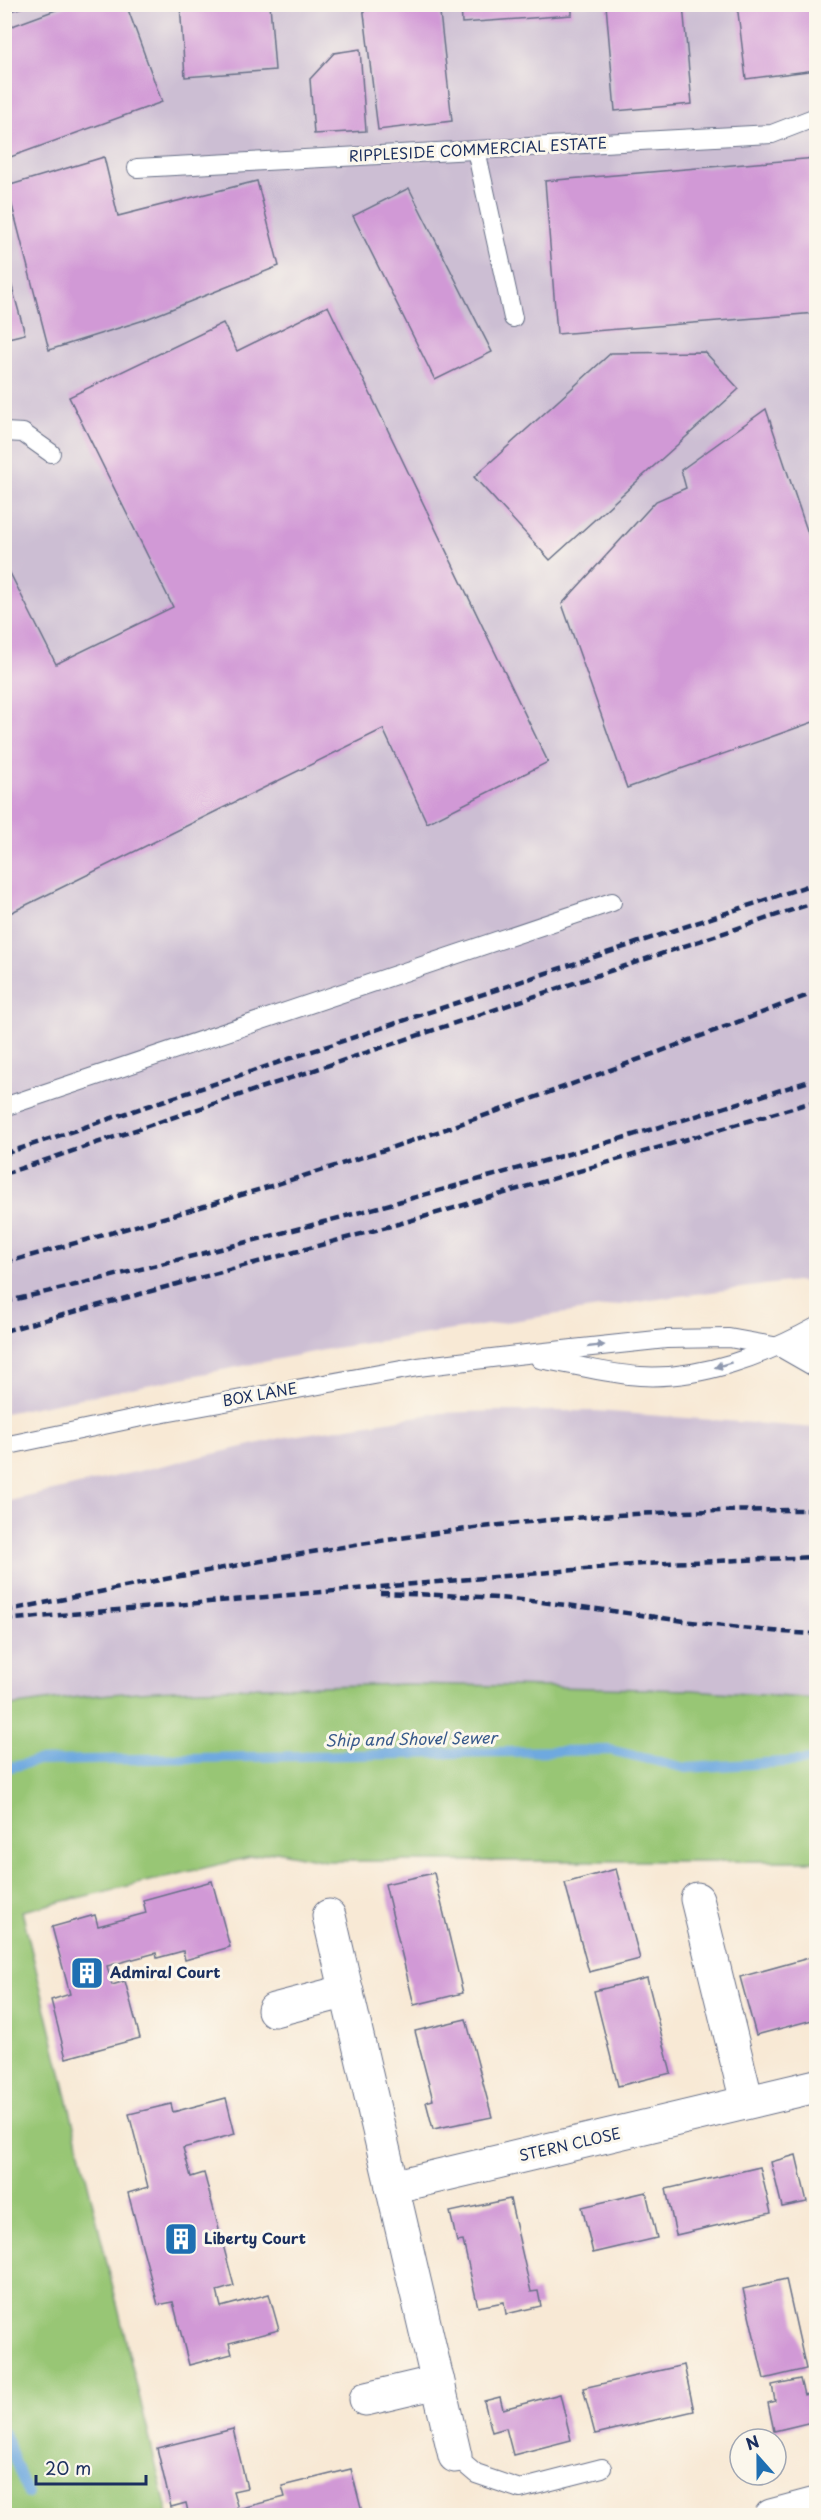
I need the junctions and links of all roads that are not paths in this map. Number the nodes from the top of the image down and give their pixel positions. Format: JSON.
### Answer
{"nodes":[{"id":1,"x":816,"y":117,"type":"edge"},
{"id":2,"x":476,"y":150,"type":"junction"},
{"id":3,"x":137,"y":168,"type":"dead end"},
{"id":4,"x":513,"y":318,"type":"dead end"},
{"id":5,"x":4,"y":432,"type":"edge"},
{"id":6,"x":51,"y":453,"type":"dead end"},
{"id":7,"x":612,"y":902,"type":"dead end"},
{"id":8,"x":4,"y":1107,"type":"edge"},
{"id":9,"x":816,"y":1327,"type":"edge"},
{"id":10,"x":779,"y":1347,"type":"junction"},
{"id":11,"x":816,"y":1348,"type":"edge"},
{"id":12,"x":517,"y":1355,"type":"junction"},
{"id":13,"x":816,"y":1368,"type":"edge"},
{"id":14,"x":4,"y":1446,"type":"edge"},
{"id":15,"x":697,"y":1899,"type":"dead end"},
{"id":16,"x":329,"y":1916,"type":"dead end"},
{"id":17,"x":347,"y":1991,"type":"junction"},
{"id":18,"x":274,"y":2010,"type":"dead end"},
{"id":19,"x":816,"y":2086,"type":"edge"},
{"id":20,"x":747,"y":2102,"type":"junction"},
{"id":21,"x":392,"y":2187,"type":"junction"},
{"id":22,"x":438,"y":2382,"type":"junction"},
{"id":23,"x":366,"y":2399,"type":"dead end"},
{"id":24,"x":455,"y":2456,"type":"joint"},
{"id":25,"x":602,"y":2468,"type":"dead end"},
{"id":26,"x":816,"y":2505,"type":"edge"},
{"id":27,"x":771,"y":2516,"type":"edge"}],
"edges":[{"from":1,"to":2,"type":"lane","name":"RIPPLESIDE COMMERCIAL ESTATE"},
{"from":2,"to":3,"type":"lane","name":"RIPPLESIDE COMMERCIAL ESTATE"},
{"from":2,"to":4,"type":"lane"},
{"from":5,"to":6,"type":"lane"},
{"from":7,"to":8,"type":"lane"},
{"from":9,"to":10,"type":"lane","name":"BOX LANE"},
{"from":10,"to":11,"type":"lane"},
{"from":12,"to":10,"type":"lane","name":"BOX LANE","one_way":true},
{"from":10,"to":12,"type":"lane","name":"BOX LANE","one_way":true},
{"from":10,"to":13,"type":"lane"},
{"from":12,"to":14,"type":"lane","name":"BOX LANE"},
{"from":15,"to":20,"type":"street"},
{"from":16,"to":17,"type":"street"},
{"from":17,"to":18,"type":"street"},
{"from":17,"to":21,"type":"street"},
{"from":19,"to":20,"type":"street","name":"STERN CLOSE"},
{"from":20,"to":21,"type":"street","name":"STERN CLOSE"},
{"from":21,"to":22,"type":"street"},
{"from":22,"to":23,"type":"street"},
{"from":22,"to":24,"type":"street"},
{"from":24,"to":25,"type":"lane"},
{"from":26,"to":27,"type":"street"}]}
